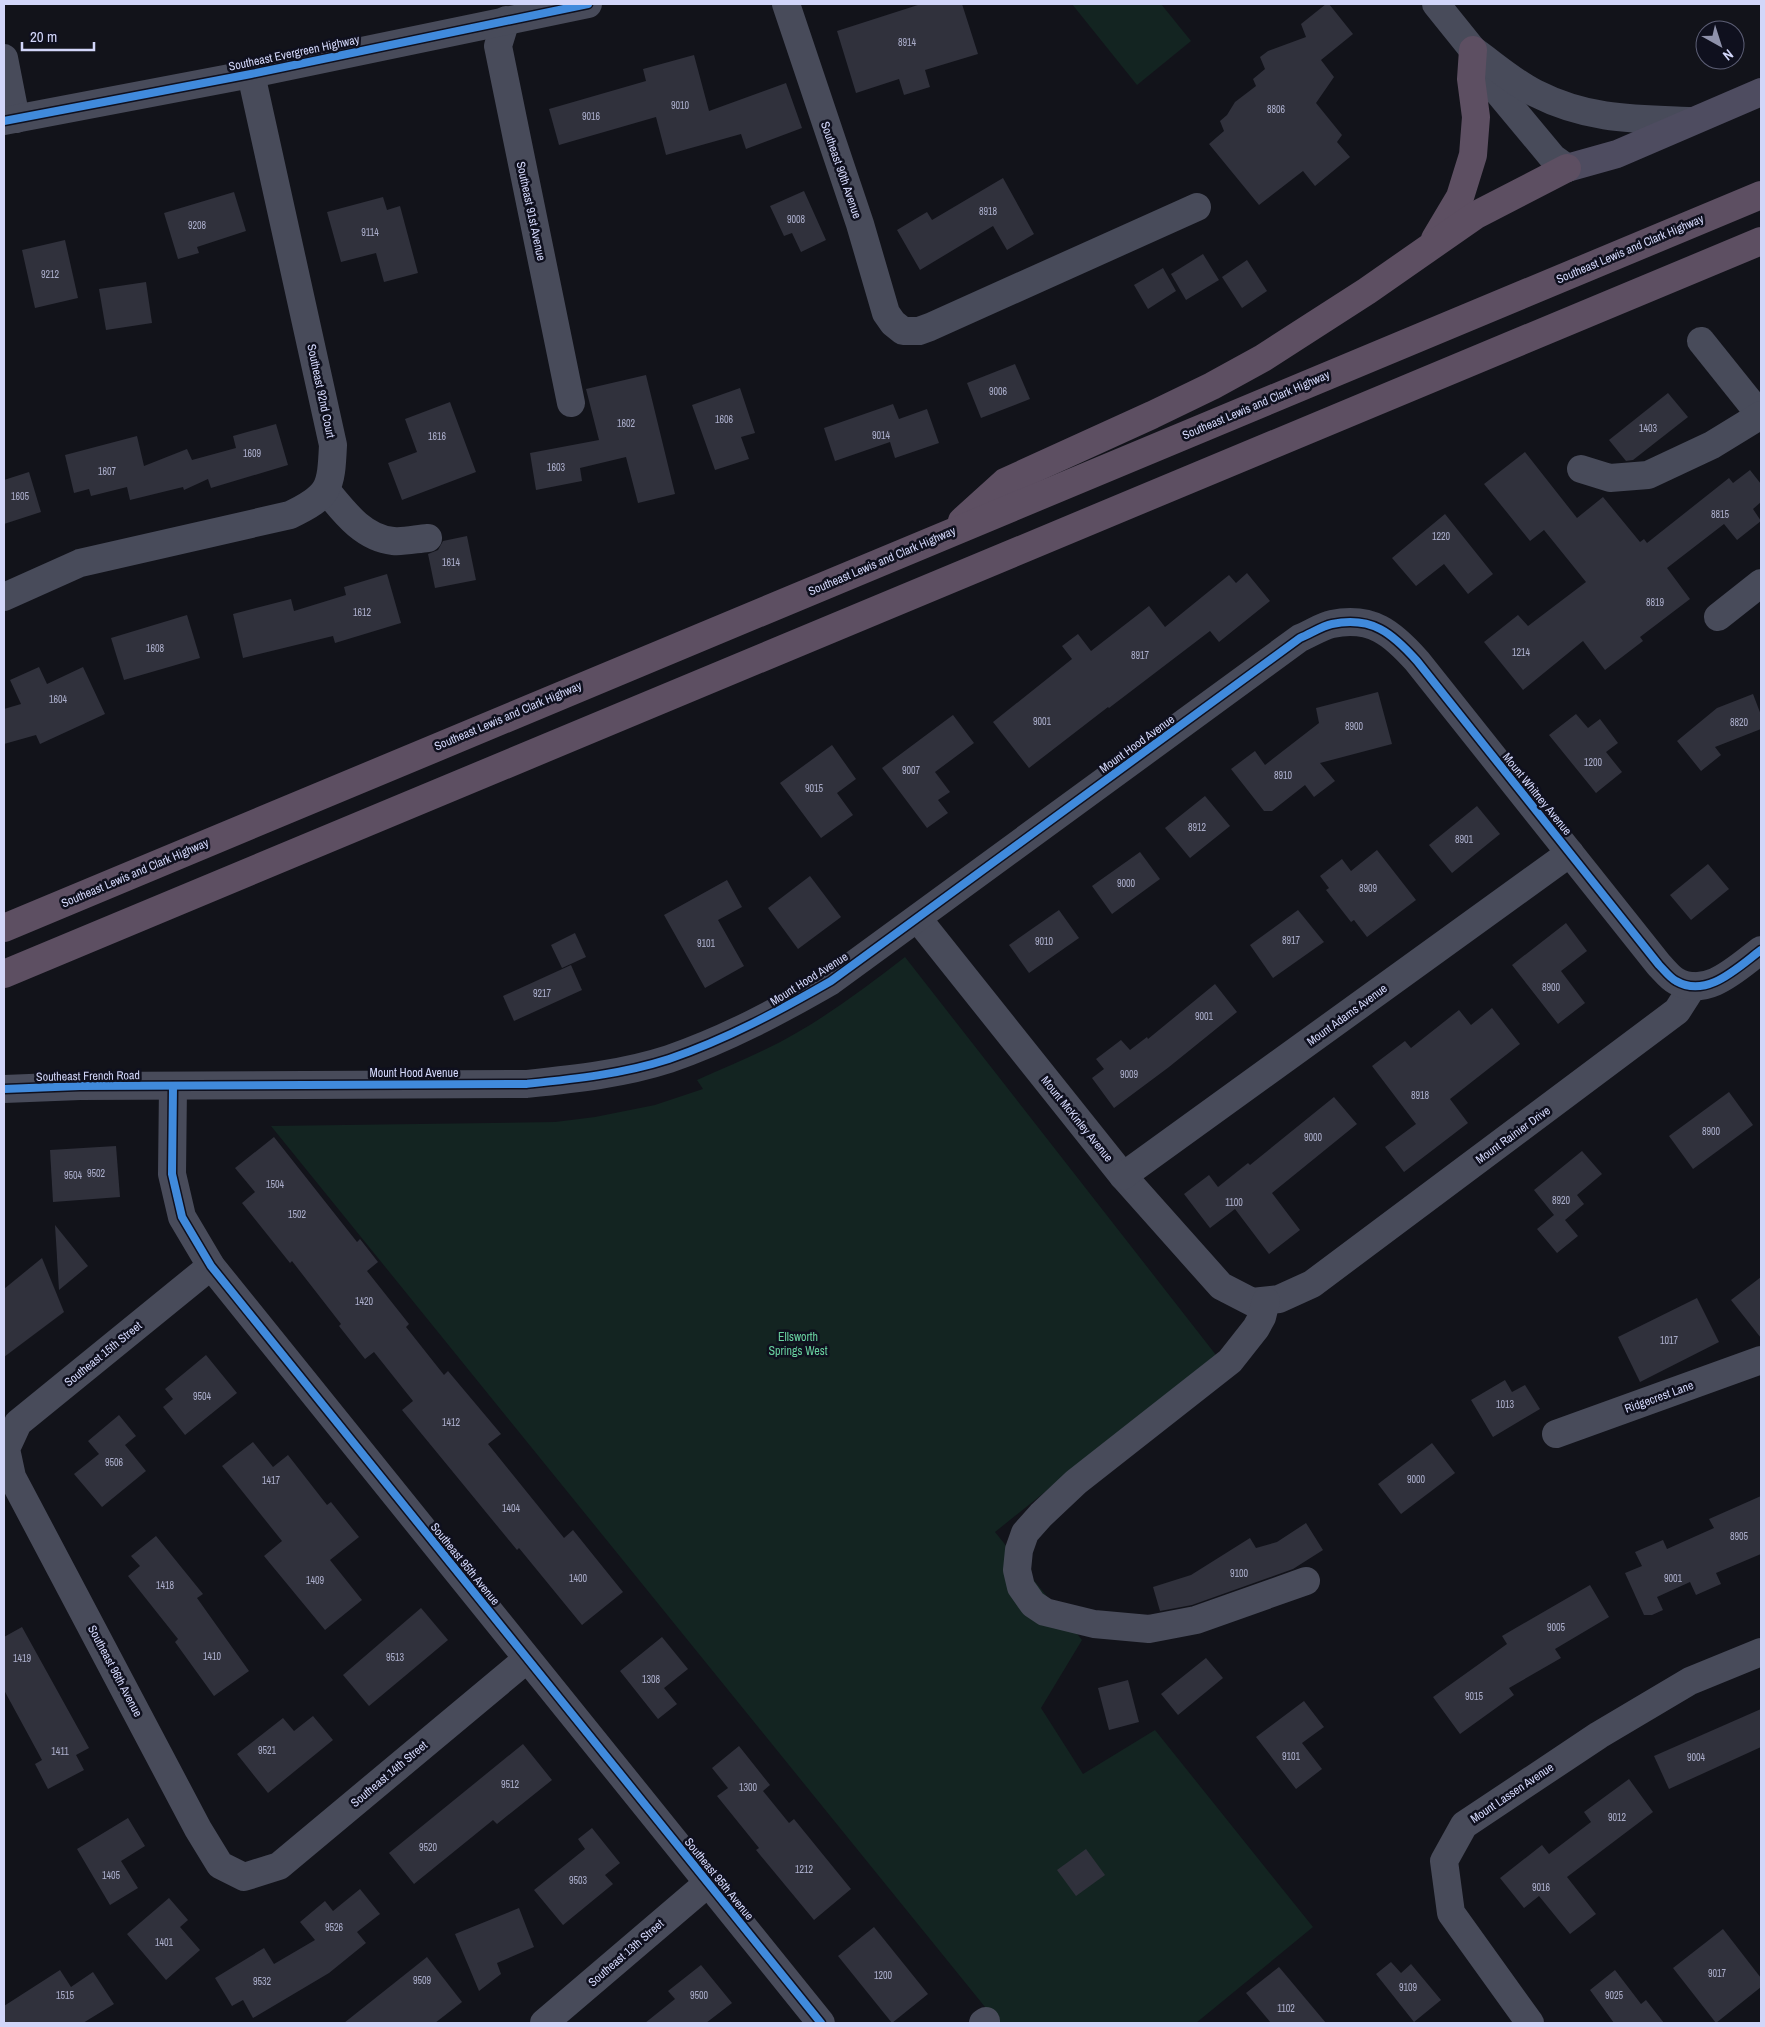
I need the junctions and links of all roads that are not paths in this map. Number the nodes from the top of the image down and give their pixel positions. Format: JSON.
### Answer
{"nodes":[{"id":1,"x":588,"y":4,"type":"edge"},
{"id":2,"x":786,"y":4,"type":"edge"},
{"id":3,"x":1436,"y":4,"type":"edge"},
{"id":4,"x":506,"y":20,"type":"junction"},
{"id":5,"x":1473,"y":50,"type":"junction"},
{"id":6,"x":4,"y":58,"type":"edge"},
{"id":7,"x":252,"y":74,"type":"junction"},
{"id":8,"x":1761,"y":92,"type":"edge"},
{"id":9,"x":10,"y":120,"type":"edge"},
{"id":10,"x":1691,"y":121,"type":"junction"},
{"id":11,"x":1567,"y":168,"type":"junction"},
{"id":12,"x":1761,"y":195,"type":"edge"},
{"id":13,"x":1197,"y":207,"type":"dead end"},
{"id":14,"x":1761,"y":241,"type":"edge"},
{"id":15,"x":1433,"y":244,"type":"junction"},
{"id":16,"x":1761,"y":249,"type":"edge"},
{"id":17,"x":1732,"y":253,"type":"junction"},
{"id":18,"x":1701,"y":341,"type":"dead end"},
{"id":19,"x":571,"y":403,"type":"dead end"},
{"id":20,"x":1761,"y":416,"type":"edge"},
{"id":21,"x":1581,"y":469,"type":"dead end"},
{"id":22,"x":326,"y":490,"type":"junction"},
{"id":23,"x":948,"y":534,"type":"junction"},
{"id":24,"x":428,"y":538,"type":"dead end"},
{"id":25,"x":1761,"y":583,"type":"edge"},
{"id":26,"x":4,"y":597,"type":"edge"},
{"id":27,"x":1718,"y":617,"type":"dead end"},
{"id":28,"x":1359,"y":622,"type":"joint"},
{"id":29,"x":1570,"y":853,"type":"junction"},
{"id":30,"x":918,"y":919,"type":"junction"},
{"id":31,"x":4,"y":928,"type":"edge"},
{"id":32,"x":1761,"y":950,"type":"edge"},
{"id":33,"x":4,"y":974,"type":"edge"},
{"id":34,"x":1693,"y":986,"type":"junction"},
{"id":35,"x":173,"y":1086,"type":"junction"},
{"id":36,"x":4,"y":1089,"type":"edge"},
{"id":37,"x":1123,"y":1176,"type":"junction"},
{"id":38,"x":211,"y":1266,"type":"junction"},
{"id":39,"x":1259,"y":1301,"type":"junction"},
{"id":40,"x":1761,"y":1360,"type":"edge"},
{"id":41,"x":1556,"y":1434,"type":"dead end"},
{"id":42,"x":6,"y":1449,"type":"joint"},
{"id":43,"x":1306,"y":1581,"type":"dead end"},
{"id":44,"x":1761,"y":1652,"type":"edge"},
{"id":45,"x":527,"y":1659,"type":"junction"},
{"id":46,"x":244,"y":1877,"type":"joint"},
{"id":47,"x":708,"y":1883,"type":"junction"},
{"id":48,"x":544,"y":2023,"type":"edge"},
{"id":49,"x":821,"y":2023,"type":"edge"},
{"id":50,"x":1530,"y":2023,"type":"edge"}],
"edges":[{"from":1,"to":4,"type":"street","name":"Southeast Evergreen Highway"},
{"from":2,"to":13,"type":"street","name":"Southeast 90th Avenue"},
{"from":3,"to":5,"type":"street"},
{"from":4,"to":7,"type":"street","name":"Southeast Evergreen Highway"},
{"from":4,"to":19,"type":"street","name":"Southeast 91st Avenue"},
{"from":5,"to":10,"type":"street"},
{"from":5,"to":11,"type":"street"},
{"from":5,"to":15,"type":"highway"},
{"from":6,"to":9,"type":"street"},
{"from":7,"to":9,"type":"street","name":"Southeast Evergreen Highway"},
{"from":7,"to":22,"type":"street","name":"Southeast 92nd Court"},
{"from":8,"to":10,"type":"main road"},
{"from":10,"to":11,"type":"main road"},
{"from":11,"to":15,"type":"highway"},
{"from":12,"to":23,"type":"highway","name":"Southeast Lewis and Clark Highway"},
{"from":14,"to":17,"type":"highway"},
{"from":15,"to":23,"type":"highway"},
{"from":16,"to":17,"type":"highway"},
{"from":17,"to":33,"type":"highway"},
{"from":18,"to":20,"type":"street"},
{"from":20,"to":21,"type":"street"},
{"from":22,"to":24,"type":"street"},
{"from":22,"to":26,"type":"street"},
{"from":23,"to":31,"type":"highway","name":"Southeast Lewis and Clark Highway"},
{"from":25,"to":27,"type":"street"},
{"from":28,"to":29,"type":"street","name":"Mount Whitney Avenue"},
{"from":28,"to":30,"type":"street","name":"Mount Hood Avenue"},
{"from":29,"to":34,"type":"street","name":"Mount Whitney Avenue"},
{"from":29,"to":37,"type":"street","name":"Mount Adams Avenue"},
{"from":30,"to":35,"type":"street","name":"Mount Hood Avenue"},
{"from":30,"to":37,"type":"street","name":"Mount McKinley Avenue"},
{"from":32,"to":34,"type":"street"},
{"from":34,"to":39,"type":"street","name":"Mount Rainier Drive"},
{"from":35,"to":36,"type":"street","name":"Southeast French Road"},
{"from":35,"to":38,"type":"street","name":"Southeast 95th Avenue"},
{"from":37,"to":39,"type":"street","name":"Mount McKinley Avenue"},
{"from":38,"to":42,"type":"street","name":"Southeast 15th Street"},
{"from":38,"to":45,"type":"street","name":"Southeast 95th Avenue"},
{"from":39,"to":43,"type":"street"},
{"from":40,"to":41,"type":"street","name":"Ridgecrest Lane"},
{"from":42,"to":46,"type":"street","name":"Southeast 96th Avenue"},
{"from":44,"to":50,"type":"street","name":"Mount Lassen Avenue"},
{"from":45,"to":46,"type":"street","name":"Southeast 14th Street"},
{"from":45,"to":47,"type":"street","name":"Southeast 95th Avenue"},
{"from":47,"to":48,"type":"street","name":"Southeast 13th Street"},
{"from":47,"to":49,"type":"street","name":"Southeast 95th Avenue"}]}
